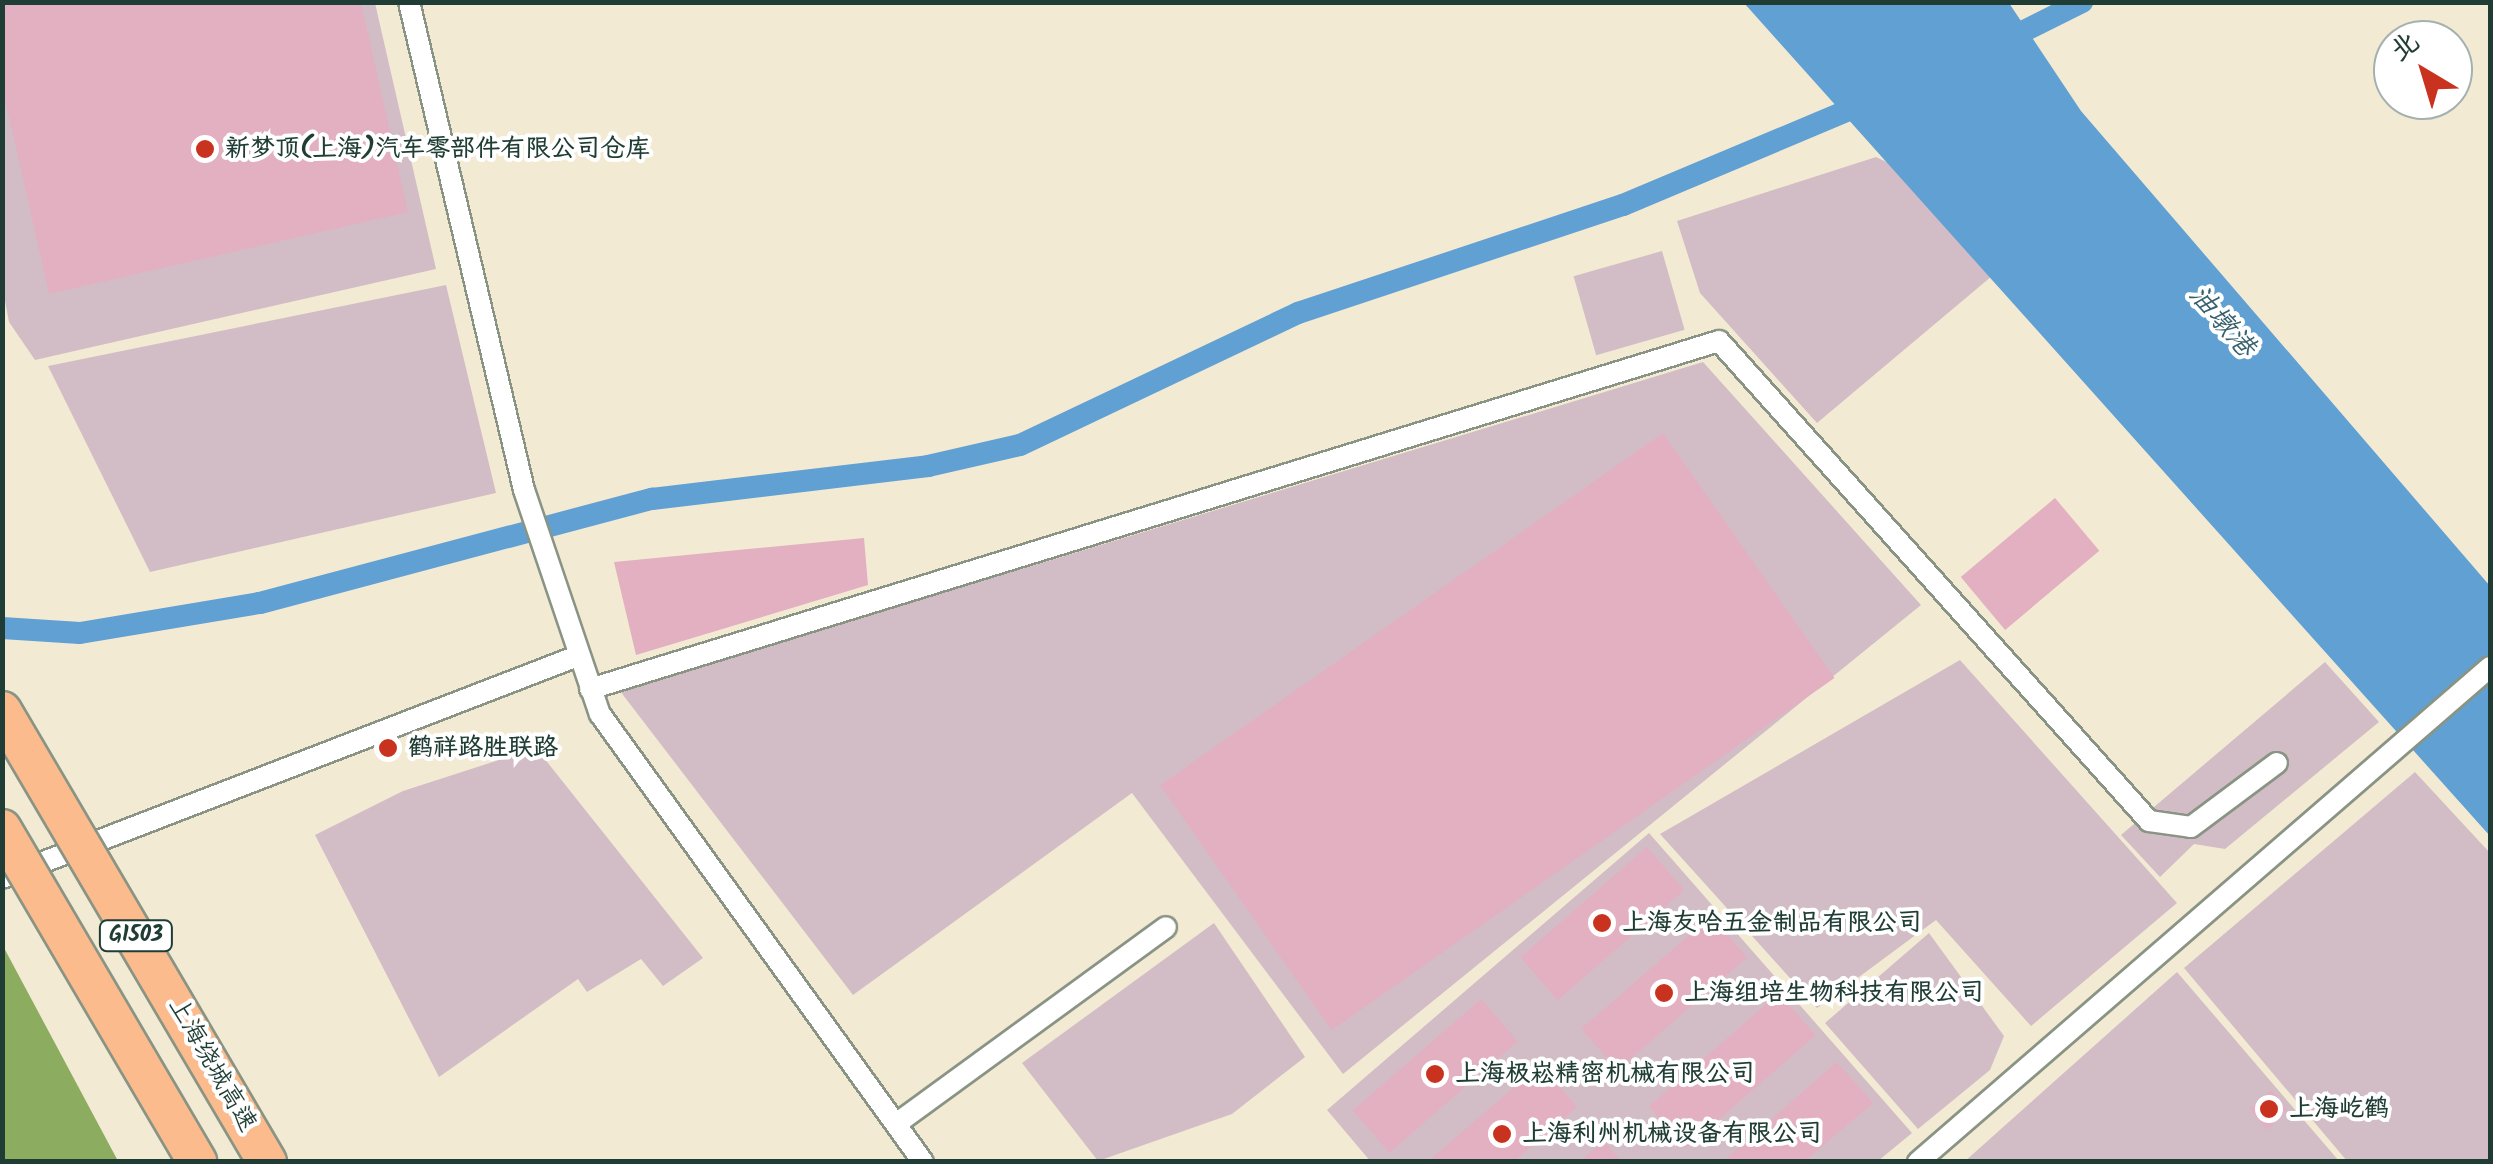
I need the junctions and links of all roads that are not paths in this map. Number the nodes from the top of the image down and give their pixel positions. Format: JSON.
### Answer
{"nodes":[{"id":1,"x":409,"y":2,"type":"edge"},
{"id":2,"x":575,"y":657,"type":"junction"},
{"id":3,"x":2490,"y":667,"type":"edge"},
{"id":4,"x":590,"y":690,"type":"junction"},
{"id":5,"x":2,"y":711,"type":"edge"},
{"id":6,"x":2277,"y":763,"type":"dead end"},
{"id":7,"x":2,"y":829,"type":"edge"},
{"id":8,"x":2,"y":878,"type":"edge"},
{"id":9,"x":1166,"y":927,"type":"dead end"},
{"id":10,"x":896,"y":1124,"type":"junction"},
{"id":11,"x":197,"y":1162,"type":"edge"},
{"id":12,"x":267,"y":1162,"type":"edge"},
{"id":13,"x":923,"y":1162,"type":"edge"},
{"id":14,"x":1918,"y":1162,"type":"edge"}],
"edges":[{"from":1,"to":2,"type":"street"},
{"from":2,"to":4,"type":"street"},
{"from":2,"to":8,"type":"street"},
{"from":3,"to":14,"type":"street"},
{"from":4,"to":6,"type":"street"},
{"from":4,"to":10,"type":"street"},
{"from":5,"to":12,"type":"highway","name":"上海绕城高速","number":"G1503","bridge":true},
{"from":7,"to":11,"type":"highway","number":"G1503","bridge":true},
{"from":9,"to":10,"type":"street"},
{"from":10,"to":13,"type":"street"}]}
